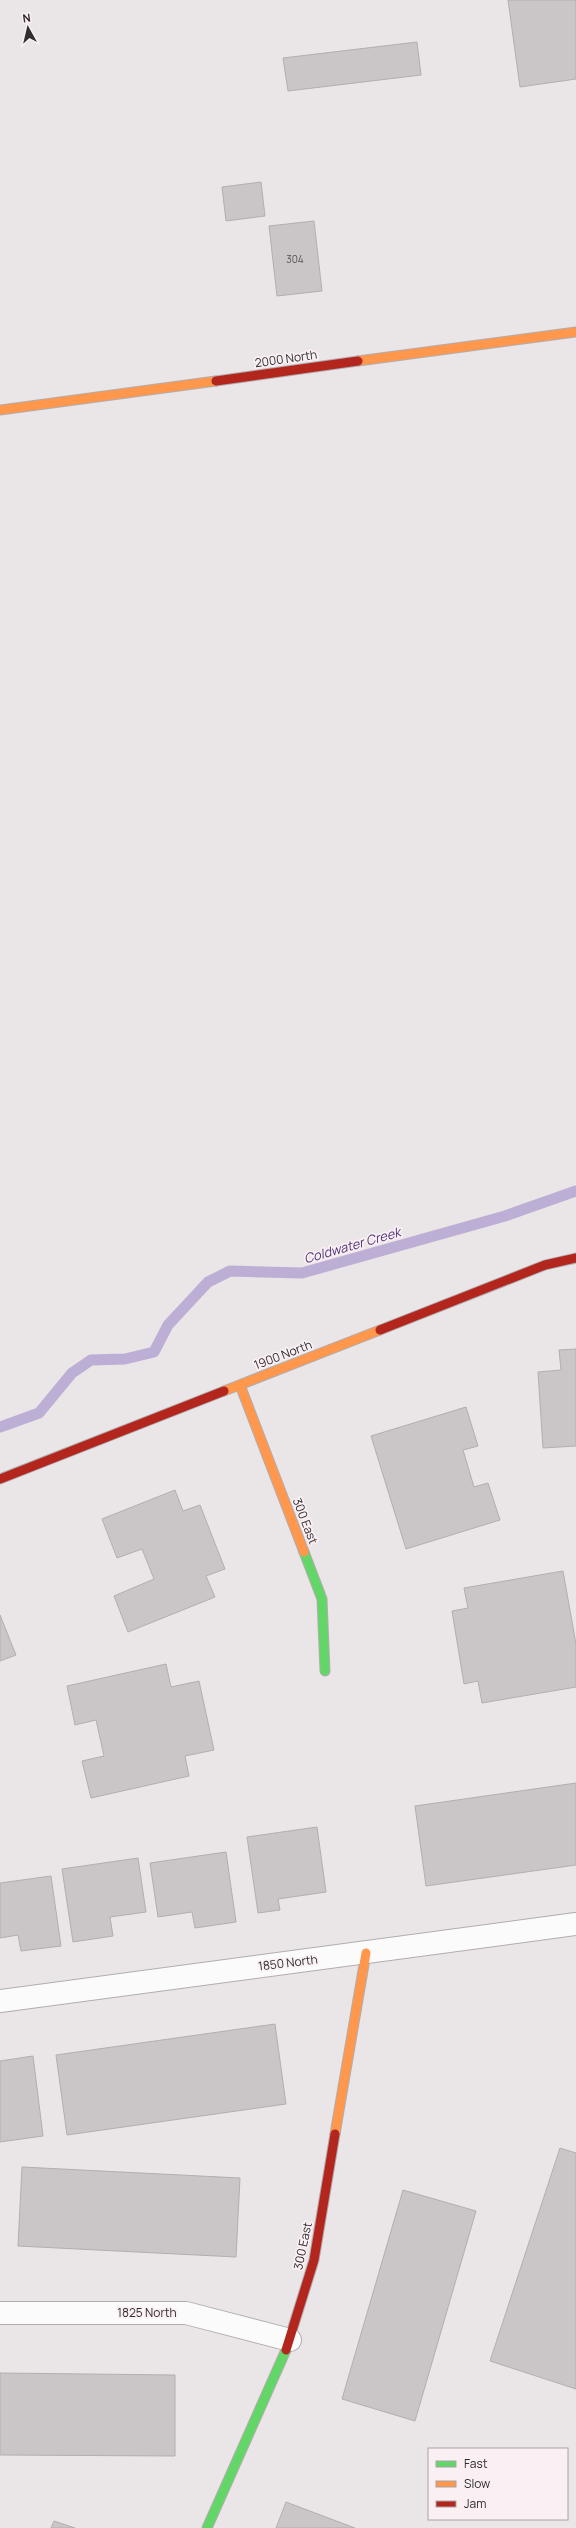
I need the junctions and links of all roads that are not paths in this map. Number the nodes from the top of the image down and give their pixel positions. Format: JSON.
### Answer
{"nodes":[{"id":1,"x":576,"y":332,"type":"edge"},
{"id":2,"x":0,"y":410,"type":"edge"},
{"id":3,"x":576,"y":1258,"type":"edge"},
{"id":4,"x":240,"y":1385,"type":"junction"},
{"id":5,"x":0,"y":1479,"type":"edge"},
{"id":6,"x":325,"y":1671,"type":"dead end"},
{"id":7,"x":576,"y":1924,"type":"edge"},
{"id":8,"x":366,"y":1953,"type":"junction"},
{"id":9,"x":0,"y":2001,"type":"edge"},
{"id":10,"x":0,"y":2313,"type":"edge"},
{"id":11,"x":290,"y":2340,"type":"junction"},
{"id":12,"x":207,"y":2528,"type":"edge"}],
"edges":[{"from":1,"to":2,"type":"street","name":"2000 North"},
{"from":3,"to":4,"type":"street","name":"1900 North"},
{"from":4,"to":5,"type":"street","name":"1900 North"},
{"from":4,"to":6,"type":"street","name":"300 East"},
{"from":7,"to":8,"type":"street","name":"1850 North"},
{"from":8,"to":9,"type":"street","name":"1850 North"},
{"from":8,"to":11,"type":"street","name":"300 East"},
{"from":10,"to":11,"type":"street","name":"1825 North"},
{"from":11,"to":12,"type":"street","name":"300 East"}]}
